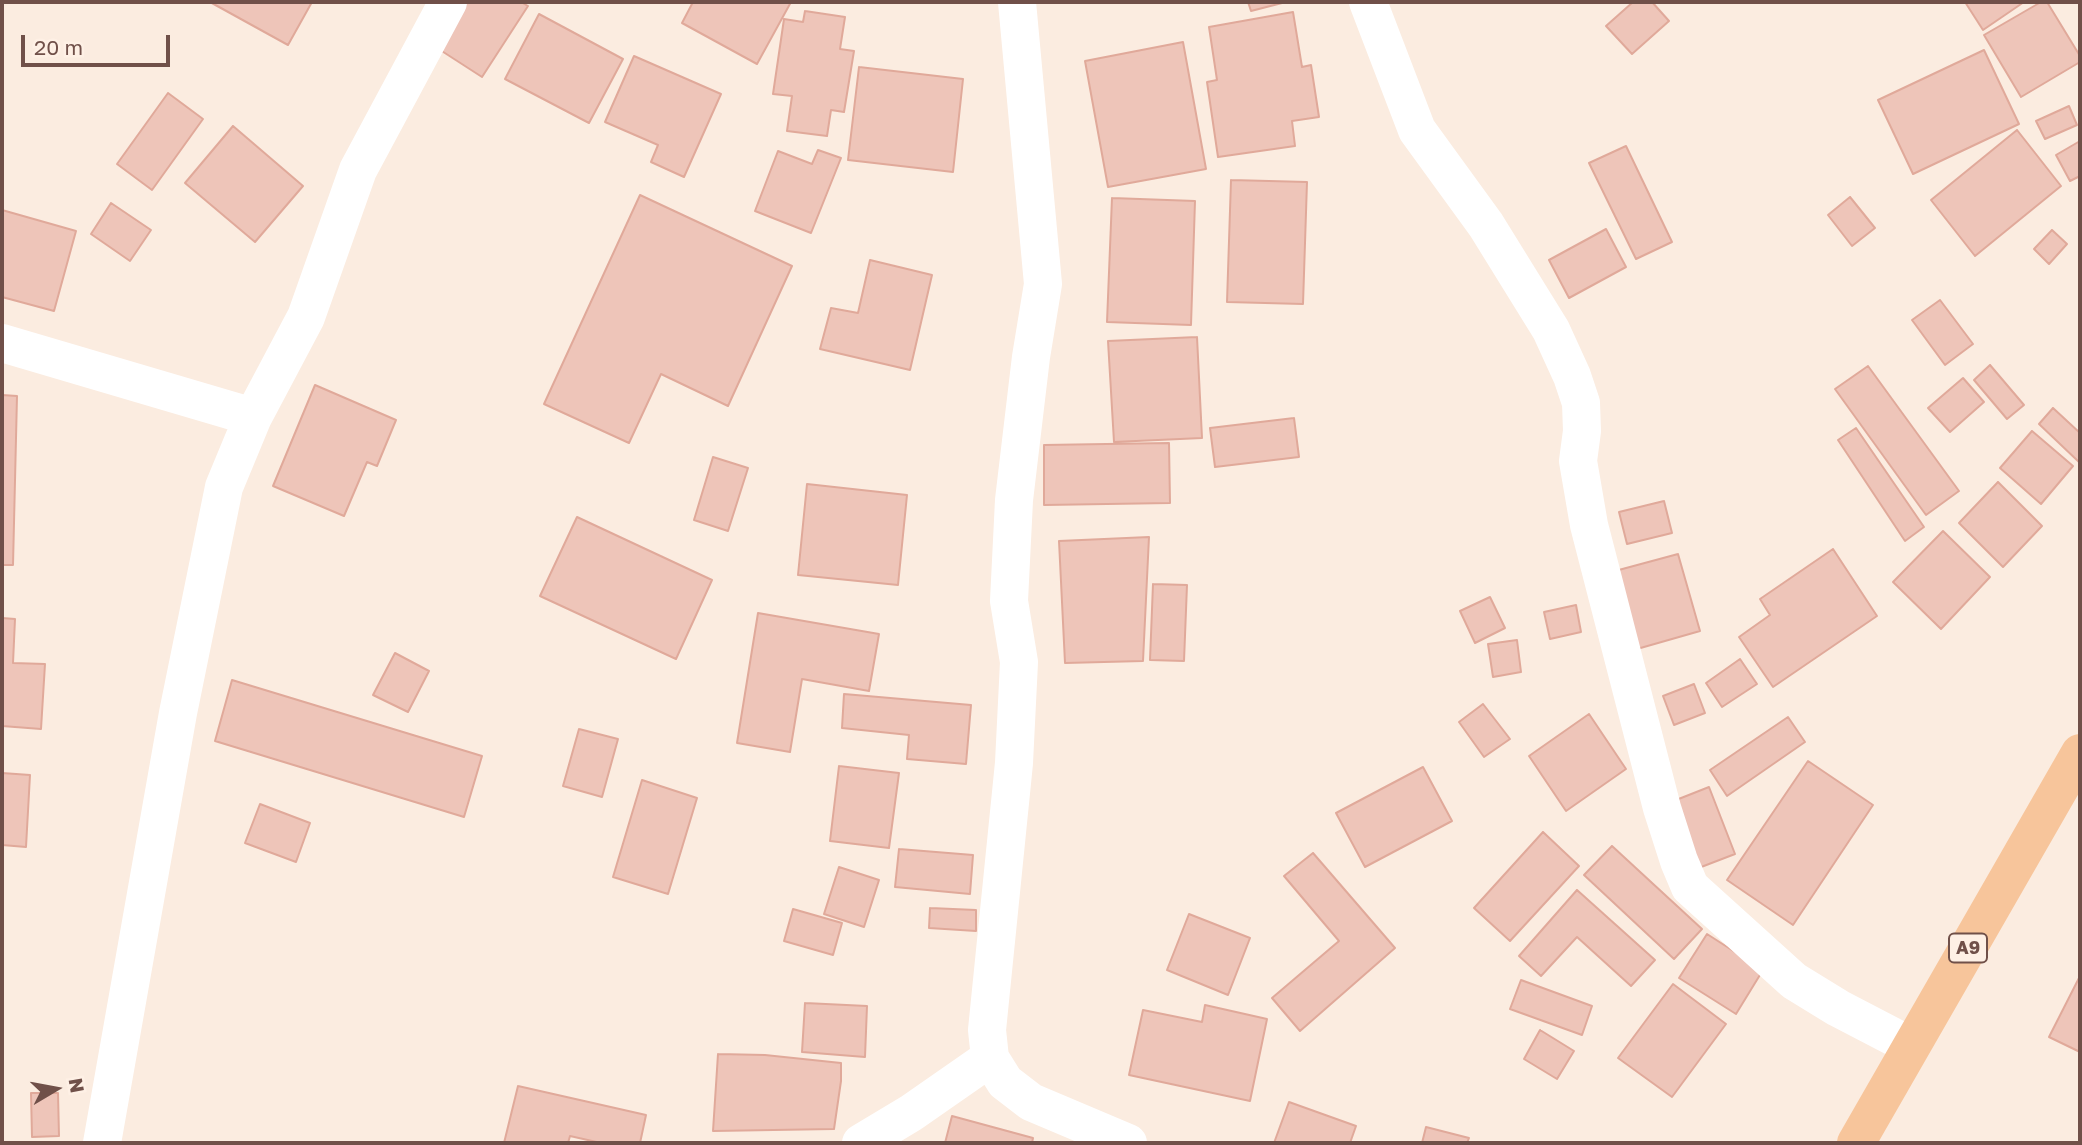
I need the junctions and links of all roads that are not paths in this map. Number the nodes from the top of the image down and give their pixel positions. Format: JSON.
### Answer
{"nodes":[{"id":1,"x":447,"y":2,"type":"edge"},
{"id":2,"x":1017,"y":2,"type":"edge"},
{"id":3,"x":1368,"y":2,"type":"edge"},
{"id":4,"x":2,"y":343,"type":"edge"},
{"id":5,"x":253,"y":416,"type":"junction"},
{"id":6,"x":2080,"y":753,"type":"edge"},
{"id":7,"x":1911,"y":1046,"type":"junction"},
{"id":8,"x":990,"y":1058,"type":"junction"},
{"id":9,"x":102,"y":1143,"type":"edge"},
{"id":10,"x":861,"y":1143,"type":"edge"},
{"id":11,"x":1128,"y":1143,"type":"edge"},
{"id":12,"x":1856,"y":1143,"type":"edge"}],
"edges":[{"from":1,"to":5,"type":"street"},
{"from":2,"to":8,"type":"street"},
{"from":3,"to":7,"type":"street"},
{"from":4,"to":5,"type":"street"},
{"from":5,"to":9,"type":"street"},
{"from":6,"to":7,"type":"main road","number":"A9"},
{"from":7,"to":12,"type":"main road","number":"A9"},
{"from":8,"to":10,"type":"street"},
{"from":8,"to":11,"type":"street"}]}
